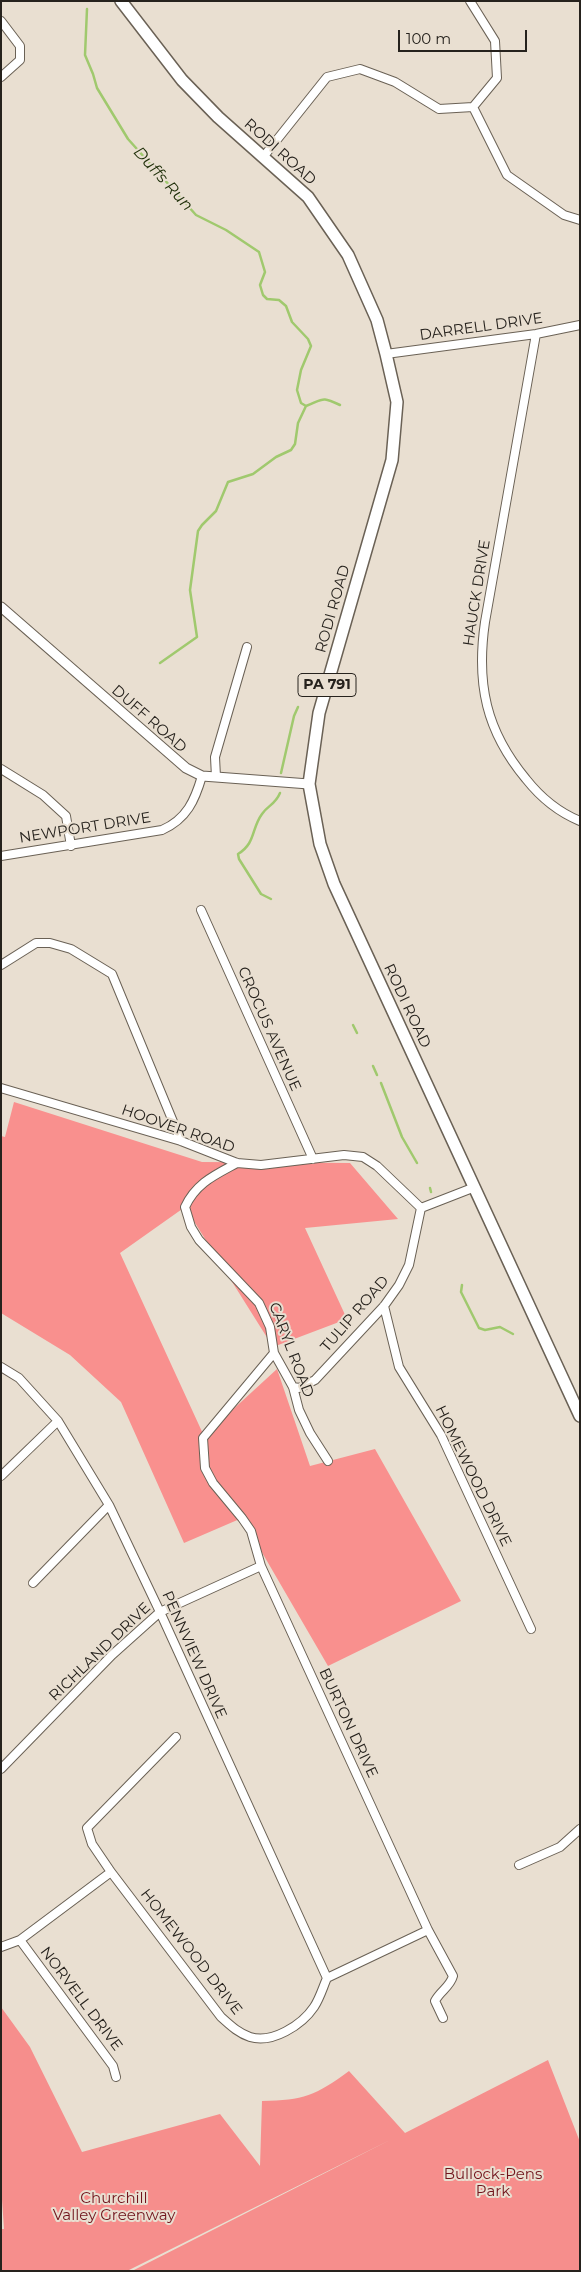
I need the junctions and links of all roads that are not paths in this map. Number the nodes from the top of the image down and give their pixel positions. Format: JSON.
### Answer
{"nodes":[{"id":1,"x":121,"y":1,"type":"edge"},
{"id":2,"x":470,"y":1,"type":"edge"},
{"id":3,"x":1,"y":21,"type":"edge"},
{"id":4,"x":1,"y":77,"type":"edge"},
{"id":5,"x":472,"y":107,"type":"junction"},
{"id":6,"x":264,"y":156,"type":"junction"},
{"id":7,"x":580,"y":220,"type":"edge"},
{"id":8,"x":580,"y":325,"type":"edge"},
{"id":9,"x":536,"y":334,"type":"junction"},
{"id":10,"x":386,"y":354,"type":"junction"},
{"id":11,"x":1,"y":607,"type":"edge"},
{"id":12,"x":247,"y":647,"type":"dead end"},
{"id":13,"x":1,"y":769,"type":"edge"},
{"id":14,"x":202,"y":776,"type":"junction"},
{"id":15,"x":216,"y":777,"type":"junction"},
{"id":16,"x":309,"y":784,"type":"junction"},
{"id":17,"x":580,"y":821,"type":"edge"},
{"id":18,"x":71,"y":846,"type":"junction"},
{"id":19,"x":1,"y":856,"type":"edge"},
{"id":20,"x":201,"y":910,"type":"dead end"},
{"id":21,"x":1,"y":965,"type":"edge"},
{"id":22,"x":1,"y":1088,"type":"edge"},
{"id":23,"x":181,"y":1141,"type":"junction"},
{"id":24,"x":312,"y":1158,"type":"junction"},
{"id":25,"x":237,"y":1163,"type":"junction"},
{"id":26,"x":475,"y":1187,"type":"junction"},
{"id":27,"x":421,"y":1208,"type":"junction"},
{"id":28,"x":384,"y":1306,"type":"junction"},
{"id":29,"x":274,"y":1353,"type":"junction"},
{"id":30,"x":1,"y":1367,"type":"edge"},
{"id":31,"x":293,"y":1388,"type":"junction"},
{"id":32,"x":580,"y":1416,"type":"edge"},
{"id":33,"x":58,"y":1421,"type":"junction"},
{"id":34,"x":328,"y":1461,"type":"dead end"},
{"id":35,"x":1,"y":1476,"type":"edge"},
{"id":36,"x":109,"y":1505,"type":"junction"},
{"id":37,"x":261,"y":1566,"type":"junction"},
{"id":38,"x":33,"y":1583,"type":"dead end"},
{"id":39,"x":160,"y":1612,"type":"junction"},
{"id":40,"x":531,"y":1629,"type":"dead end"},
{"id":41,"x":176,"y":1737,"type":"dead end"},
{"id":42,"x":1,"y":1769,"type":"edge"},
{"id":43,"x":580,"y":1829,"type":"edge"},
{"id":44,"x":519,"y":1865,"type":"dead end"},
{"id":45,"x":111,"y":1872,"type":"junction"},
{"id":46,"x":428,"y":1930,"type":"junction"},
{"id":47,"x":20,"y":1940,"type":"junction"},
{"id":48,"x":1,"y":1947,"type":"edge"},
{"id":49,"x":327,"y":1978,"type":"junction"},
{"id":50,"x":443,"y":2018,"type":"dead end"},
{"id":51,"x":116,"y":2077,"type":"dead end"}],
"edges":[{"from":1,"to":6,"type":"main road","name":"RODI ROAD","number":"PA 791"},
{"from":2,"to":5,"type":"street"},
{"from":3,"to":4,"type":"street"},
{"from":5,"to":6,"type":"street"},
{"from":5,"to":7,"type":"street"},
{"from":6,"to":10,"type":"main road","name":"RODI ROAD","number":"PA 791"},
{"from":8,"to":9,"type":"street","name":"DARRELL DRIVE"},
{"from":9,"to":10,"type":"street","name":"DARRELL DRIVE"},
{"from":9,"to":17,"type":"street","name":"HAUCK DRIVE"},
{"from":10,"to":16,"type":"main road","name":"RODI ROAD","number":"PA 791"},
{"from":11,"to":14,"type":"street","name":"DUFF ROAD"},
{"from":12,"to":15,"type":"street"},
{"from":13,"to":18,"type":"street"},
{"from":14,"to":15,"type":"street","name":"DUFF ROAD"},
{"from":14,"to":18,"type":"street","name":"NEWPORT DRIVE"},
{"from":15,"to":16,"type":"street","name":"DUFF ROAD"},
{"from":16,"to":26,"type":"main road","name":"RODI ROAD","number":"PA 791"},
{"from":18,"to":19,"type":"street","name":"NEWPORT DRIVE"},
{"from":20,"to":24,"type":"street","name":"CROCUS AVENUE"},
{"from":21,"to":23,"type":"street"},
{"from":22,"to":23,"type":"street","name":"HOOVER ROAD"},
{"from":23,"to":25,"type":"street","name":"HOOVER ROAD"},
{"from":24,"to":25,"type":"street","name":"HOOVER ROAD"},
{"from":24,"to":27,"type":"street","name":"HOOVER ROAD"},
{"from":25,"to":29,"type":"street","name":"CARYL ROAD"},
{"from":26,"to":27,"type":"street"},
{"from":26,"to":32,"type":"main road","name":"RODI ROAD","number":"PA 791"},
{"from":27,"to":28,"type":"street","name":"TULIP ROAD"},
{"from":28,"to":31,"type":"street","name":"TULIP ROAD"},
{"from":28,"to":40,"type":"street","name":"HOMEWOOD DRIVE"},
{"from":29,"to":31,"type":"street","name":"CARYL ROAD"},
{"from":29,"to":37,"type":"street","name":"BURTON DRIVE"},
{"from":30,"to":33,"type":"street","name":"PENNVIEW DRIVE"},
{"from":31,"to":34,"type":"street","name":"CARYL ROAD"},
{"from":33,"to":35,"type":"street"},
{"from":33,"to":36,"type":"street","name":"PENNVIEW DRIVE"},
{"from":36,"to":38,"type":"street"},
{"from":36,"to":39,"type":"street","name":"PENNVIEW DRIVE"},
{"from":37,"to":39,"type":"street","name":"RICHLAND DRIVE"},
{"from":37,"to":46,"type":"street","name":"BURTON DRIVE"},
{"from":39,"to":42,"type":"street","name":"RICHLAND DRIVE"},
{"from":39,"to":49,"type":"street","name":"PENNVIEW DRIVE"},
{"from":41,"to":45,"type":"street","name":"HOMEWOOD DRIVE"},
{"from":43,"to":44,"type":"street"},
{"from":45,"to":47,"type":"street"},
{"from":45,"to":49,"type":"street","name":"HOMEWOOD DRIVE"},
{"from":46,"to":49,"type":"street"},
{"from":46,"to":50,"type":"street","name":"BURTON DRIVE"},
{"from":47,"to":48,"type":"street"},
{"from":47,"to":51,"type":"street","name":"NORVELL DRIVE"}]}
